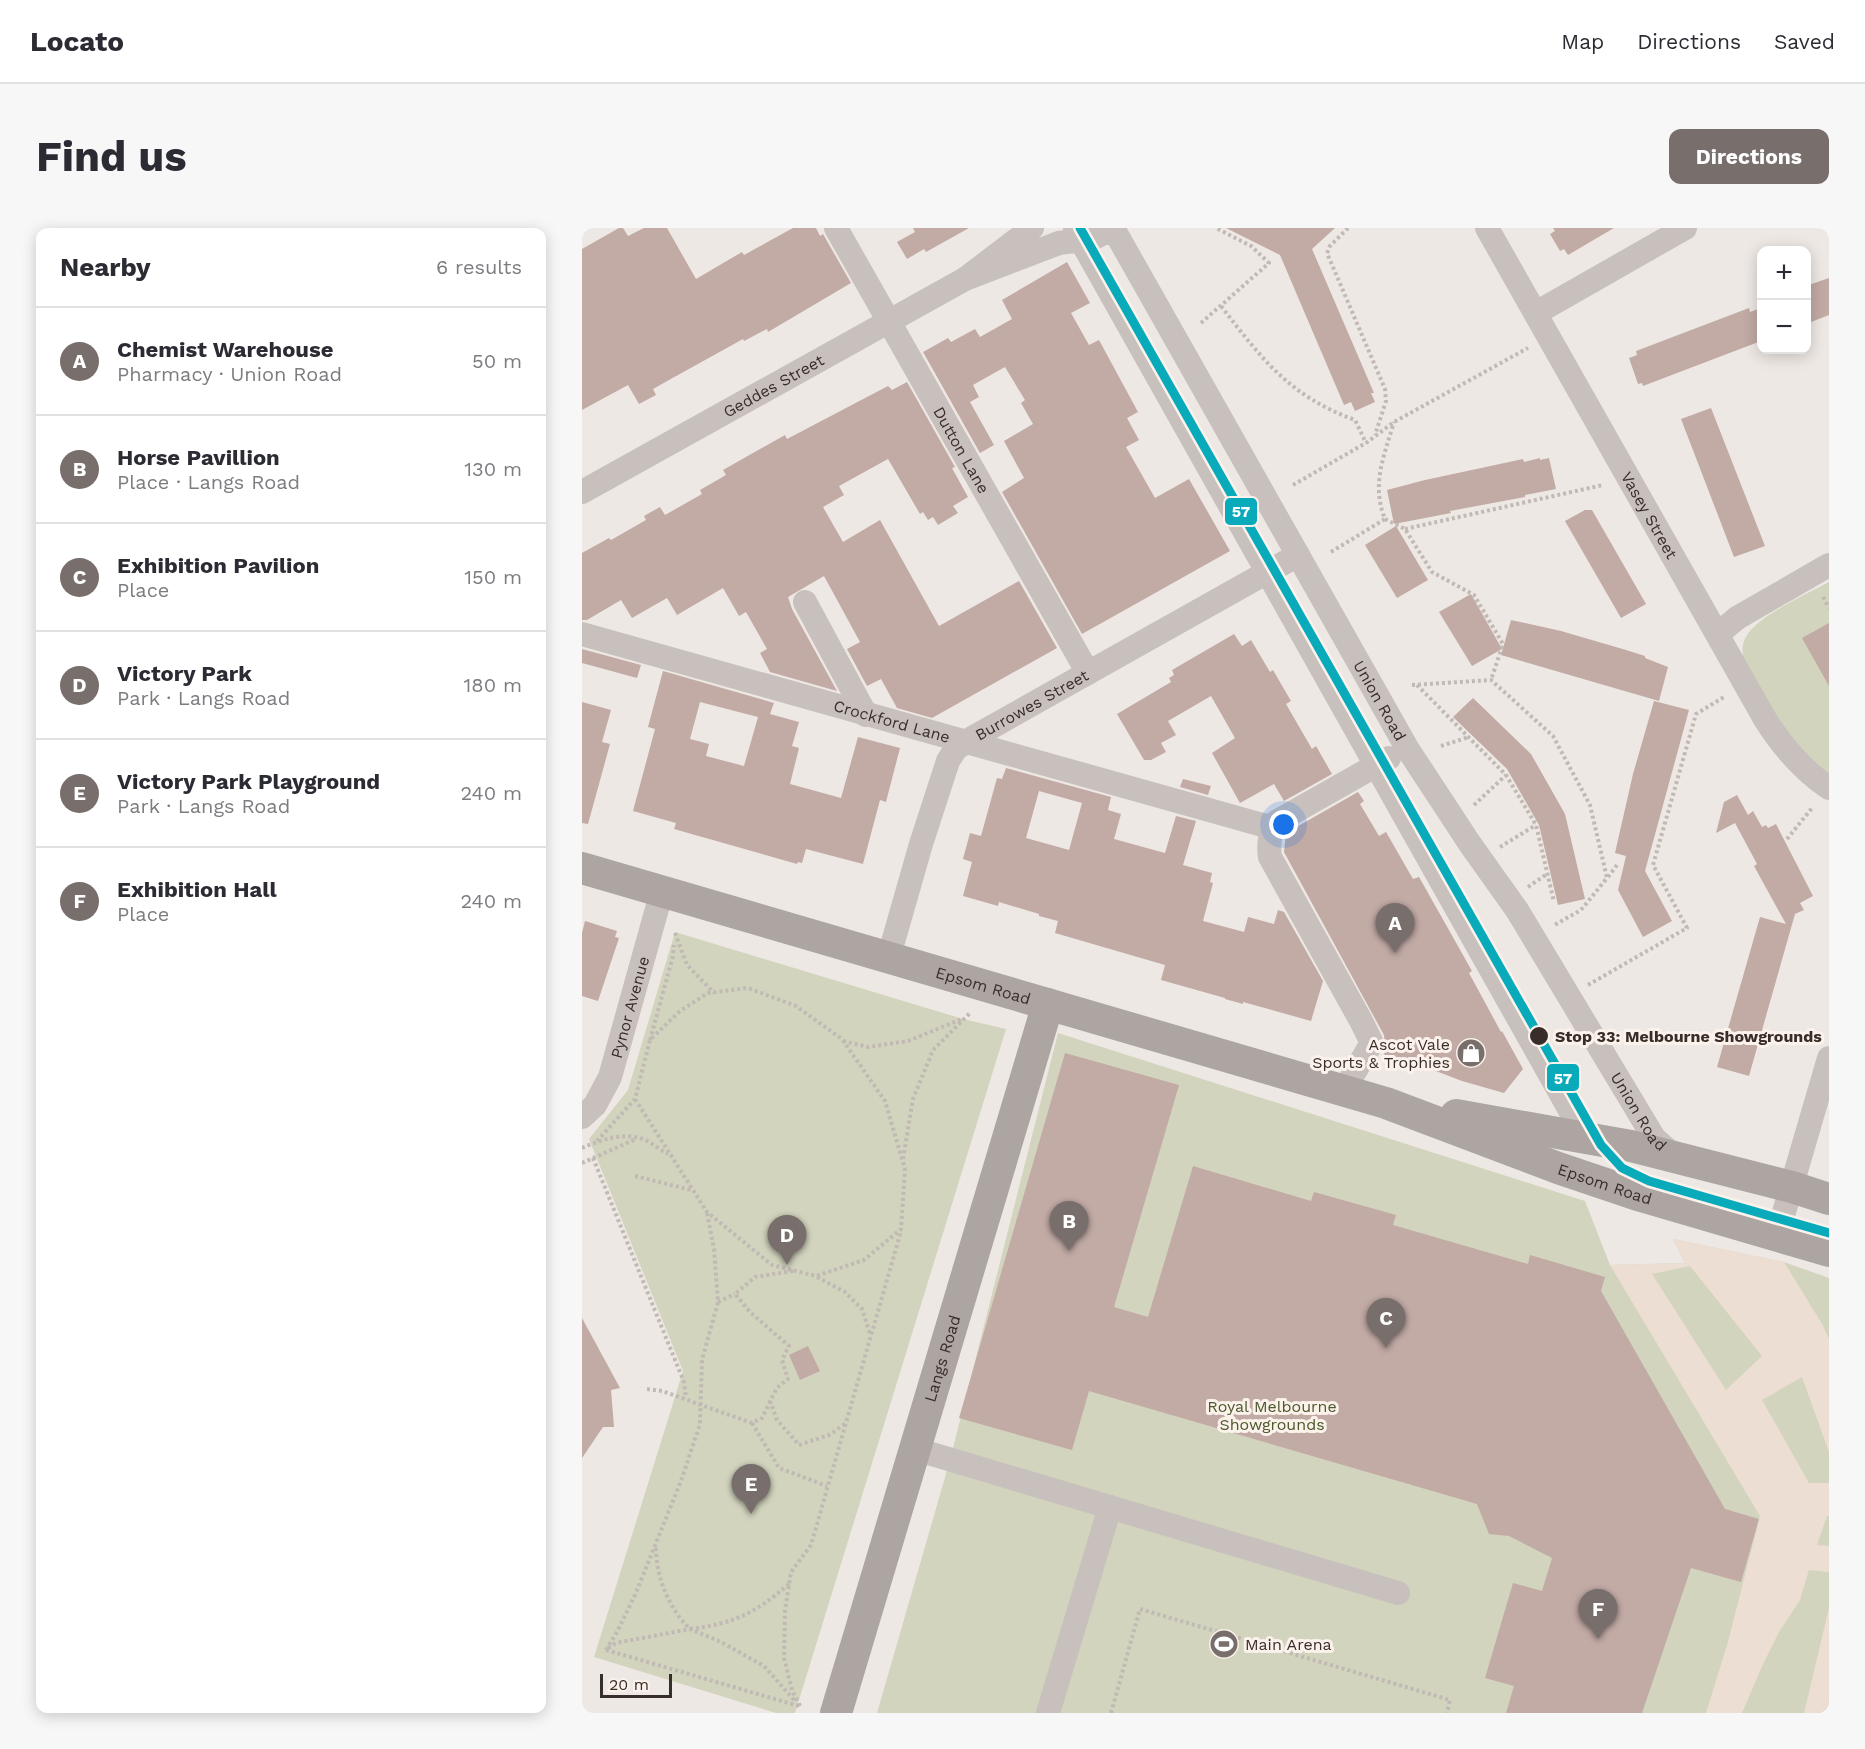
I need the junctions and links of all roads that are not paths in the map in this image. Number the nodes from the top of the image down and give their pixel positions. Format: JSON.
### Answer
{"nodes":[{"id":1,"x":836,"y":228,"type":"edge"},
{"id":2,"x":1032,"y":228,"type":"edge"},
{"id":3,"x":1113,"y":228,"type":"edge"},
{"id":4,"x":1488,"y":228,"type":"edge"},
{"id":5,"x":1685,"y":228,"type":"edge"},
{"id":6,"x":1078,"y":236,"type":"edge"},
{"id":7,"x":965,"y":279,"type":"junction"},
{"id":8,"x":1536,"y":314,"type":"junction"},
{"id":9,"x":889,"y":322,"type":"junction"},
{"id":10,"x":582,"y":492,"type":"edge"},
{"id":11,"x":1298,"y":555,"type":"junction"},
{"id":12,"x":1829,"y":565,"type":"edge"},
{"id":13,"x":1267,"y":573,"type":"junction"},
{"id":14,"x":805,"y":602,"type":"dead end"},
{"id":15,"x":582,"y":634,"type":"edge"},
{"id":16,"x":1718,"y":634,"type":"junction"},
{"id":17,"x":1088,"y":673,"type":"junction"},
{"id":18,"x":866,"y":715,"type":"junction"},
{"id":19,"x":965,"y":742,"type":"junction"},
{"id":20,"x":1407,"y":748,"type":"junction"},
{"id":21,"x":1376,"y":765,"type":"junction"},
{"id":22,"x":1829,"y":788,"type":"edge"},
{"id":23,"x":1273,"y":828,"type":"junction"},
{"id":24,"x":582,"y":868,"type":"edge"},
{"id":25,"x":662,"y":891,"type":"junction"},
{"id":26,"x":889,"y":956,"type":"junction"},
{"id":27,"x":1048,"y":1004,"type":"junction"},
{"id":28,"x":1829,"y":1058,"type":"edge"},
{"id":29,"x":1344,"y":1090,"type":"junction"},
{"id":30,"x":1386,"y":1103,"type":"junction"},
{"id":31,"x":582,"y":1116,"type":"edge"},
{"id":32,"x":1585,"y":1137,"type":"junction"},
{"id":33,"x":1674,"y":1156,"type":"junction"},
{"id":34,"x":1792,"y":1187,"type":"junction"},
{"id":35,"x":1651,"y":1198,"type":"junction"},
{"id":36,"x":1829,"y":1199,"type":"edge"},
{"id":37,"x":1777,"y":1236,"type":"junction"},
{"id":38,"x":1829,"y":1251,"type":"edge"},
{"id":39,"x":915,"y":1449,"type":"junction"},
{"id":40,"x":1110,"y":1508,"type":"junction"},
{"id":41,"x":1398,"y":1593,"type":"dead end"},
{"id":42,"x":836,"y":1713,"type":"edge"},
{"id":43,"x":1048,"y":1713,"type":"edge"}],
"edges":[{"from":1,"to":9,"type":"street","name":"Dutton Lane"},
{"from":2,"to":7,"type":"street","name":"Geddes Street"},
{"from":3,"to":6,"type":"street","name":"Geddes Street"},
{"from":3,"to":11,"type":"street","name":"Union Road"},
{"from":4,"to":8,"type":"street","name":"Vasey Street"},
{"from":5,"to":8,"type":"street"},
{"from":6,"to":7,"type":"street","name":"Geddes Street"},
{"from":6,"to":13,"type":"street","name":"Union Road"},
{"from":7,"to":9,"type":"street","name":"Geddes Street"},
{"from":8,"to":16,"type":"street","name":"Vasey Street"},
{"from":9,"to":10,"type":"street","name":"Geddes Street"},
{"from":9,"to":17,"type":"street","name":"Dutton Lane"},
{"from":11,"to":13,"type":"street","name":"Burrowes Street"},
{"from":11,"to":20,"type":"street","name":"Union Road"},
{"from":12,"to":16,"type":"street"},
{"from":13,"to":17,"type":"street","name":"Burrowes Street"},
{"from":13,"to":21,"type":"street","name":"Union Road"},
{"from":14,"to":18,"type":"street"},
{"from":15,"to":18,"type":"street","name":"Crockford Lane"},
{"from":16,"to":22,"type":"street","name":"Vasey Street"},
{"from":17,"to":19,"type":"street","name":"Burrowes Street"},
{"from":18,"to":19,"type":"street","name":"Crockford Lane"},
{"from":19,"to":23,"type":"street","name":"Crockford Lane"},
{"from":19,"to":26,"type":"street","name":"Burrowes Street"},
{"from":20,"to":21,"type":"street"},
{"from":20,"to":33,"type":"street","name":"Union Road"},
{"from":21,"to":23,"type":"street"},
{"from":21,"to":32,"type":"street","name":"Union Road"},
{"from":23,"to":29,"type":"street"},
{"from":24,"to":25,"type":"main road","name":"Epsom Road"},
{"from":25,"to":26,"type":"main road","name":"Epsom Road"},
{"from":25,"to":31,"type":"street","name":"Pynor Avenue"},
{"from":26,"to":27,"type":"main road","name":"Epsom Road"},
{"from":27,"to":29,"type":"main road","name":"Epsom Road"},
{"from":27,"to":39,"type":"main road","name":"Langs Road"},
{"from":28,"to":34,"type":"street"},
{"from":29,"to":30,"type":"main road","name":"Epsom Road"},
{"from":30,"to":32,"type":"main road","name":"Epsom Road"},
{"from":30,"to":35,"type":"main road","name":"Epsom Road"},
{"from":32,"to":33,"type":"main road","name":"Epsom Road"},
{"from":32,"to":35,"type":"main road"},
{"from":33,"to":34,"type":"main road","name":"Epsom Road"},
{"from":34,"to":36,"type":"main road","name":"Epsom Road"},
{"from":34,"to":37,"type":"street"},
{"from":35,"to":37,"type":"main road","name":"Epsom Road"},
{"from":37,"to":38,"type":"main road","name":"Epsom Road"},
{"from":39,"to":40,"type":"street"},
{"from":39,"to":42,"type":"main road","name":"Langs Road"},
{"from":40,"to":41,"type":"street"},
{"from":40,"to":43,"type":"street"}]}
